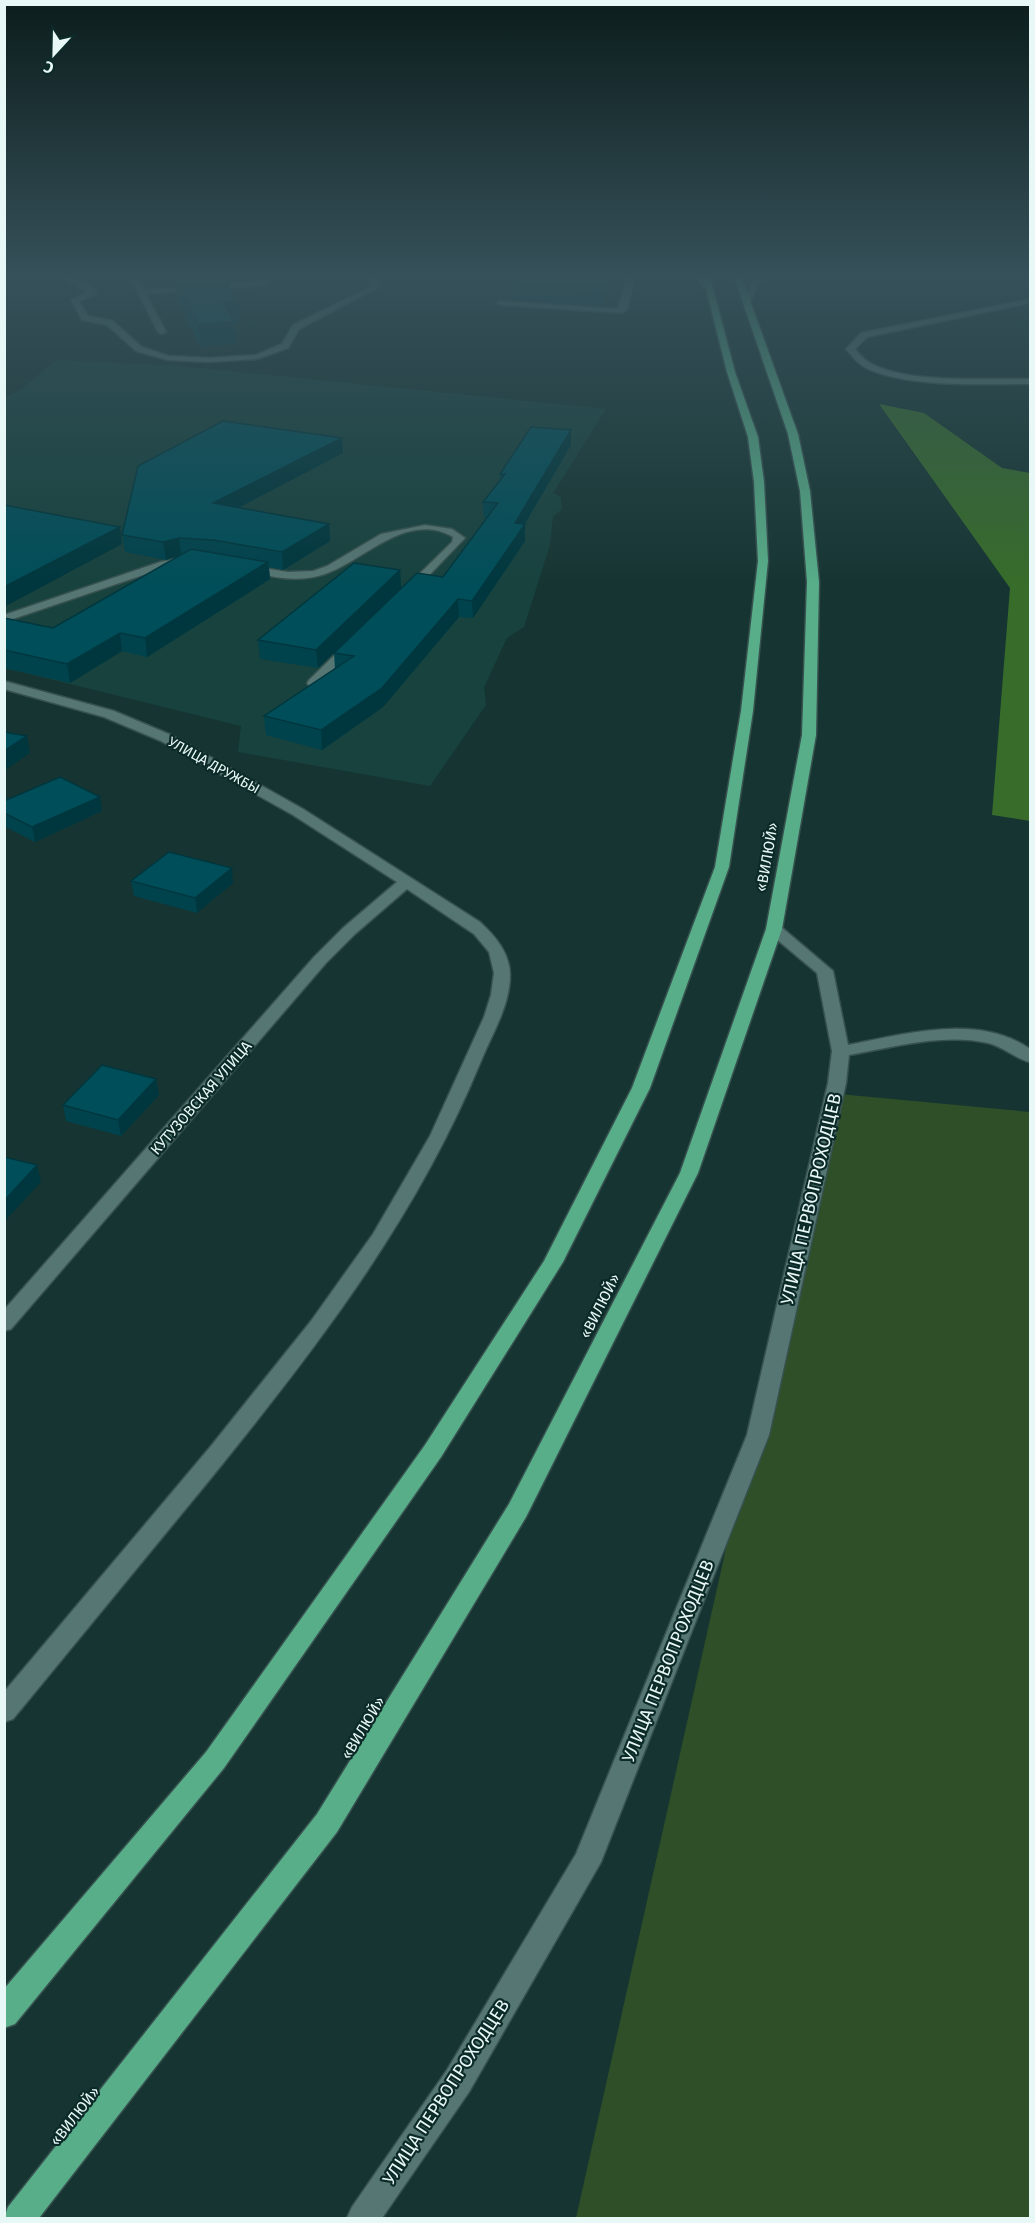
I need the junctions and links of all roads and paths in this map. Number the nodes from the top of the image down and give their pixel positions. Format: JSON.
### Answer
{"nodes":[{"id":1,"x":732,"y":377,"type":"edge"},
{"id":2,"x":773,"y":377,"type":"edge"},
{"id":3,"x":932,"y":377,"type":"edge"},
{"id":4,"x":1030,"y":382,"type":"edge"},
{"id":5,"x":204,"y":559,"type":"edge"},
{"id":6,"x":236,"y":566,"type":"edge"},
{"id":7,"x":397,"y":601,"type":"edge"},
{"id":8,"x":4,"y":619,"type":"edge"},
{"id":9,"x":363,"y":634,"type":"edge"},
{"id":10,"x":313,"y":683,"type":"edge"},
{"id":11,"x":4,"y":685,"type":"edge"},
{"id":12,"x":407,"y":881,"type":"junction"},
{"id":13,"x":774,"y":929,"type":"junction"},
{"id":14,"x":841,"y":1051,"type":"junction"},
{"id":15,"x":1030,"y":1057,"type":"edge"},
{"id":16,"x":4,"y":1324,"type":"edge"},
{"id":17,"x":4,"y":1711,"type":"edge"},
{"id":18,"x":4,"y":2013,"type":"edge"},
{"id":19,"x":19,"y":2218,"type":"edge"},
{"id":20,"x":363,"y":2218,"type":"edge"}],
"edges":[{"from":1,"to":18,"type":"highway"},
{"from":2,"to":13,"type":"highway","name":"«ВИЛЮЙ»"},
{"from":3,"to":4,"type":"street"},
{"from":5,"to":8,"type":"street"},
{"from":6,"to":7,"type":"street"},
{"from":9,"to":10,"type":"street"},
{"from":11,"to":12,"type":"street","name":"УЛИЦА ДРУЖБЫ"},
{"from":12,"to":16,"type":"street","name":"КУТУЗОВСКАЯ УЛИЦА"},
{"from":12,"to":17,"type":"street","name":"УЛИЦА ДРУЖБЫ"},
{"from":13,"to":14,"type":"street","name":"УЛИЦА ПЕРВОПРОХОДЦЕВ"},
{"from":13,"to":19,"type":"highway","name":"«ВИЛЮЙ»"},
{"from":14,"to":15,"type":"street"},
{"from":14,"to":20,"type":"street","name":"УЛИЦА ПЕРВОПРОХОДЦЕВ"}]}
